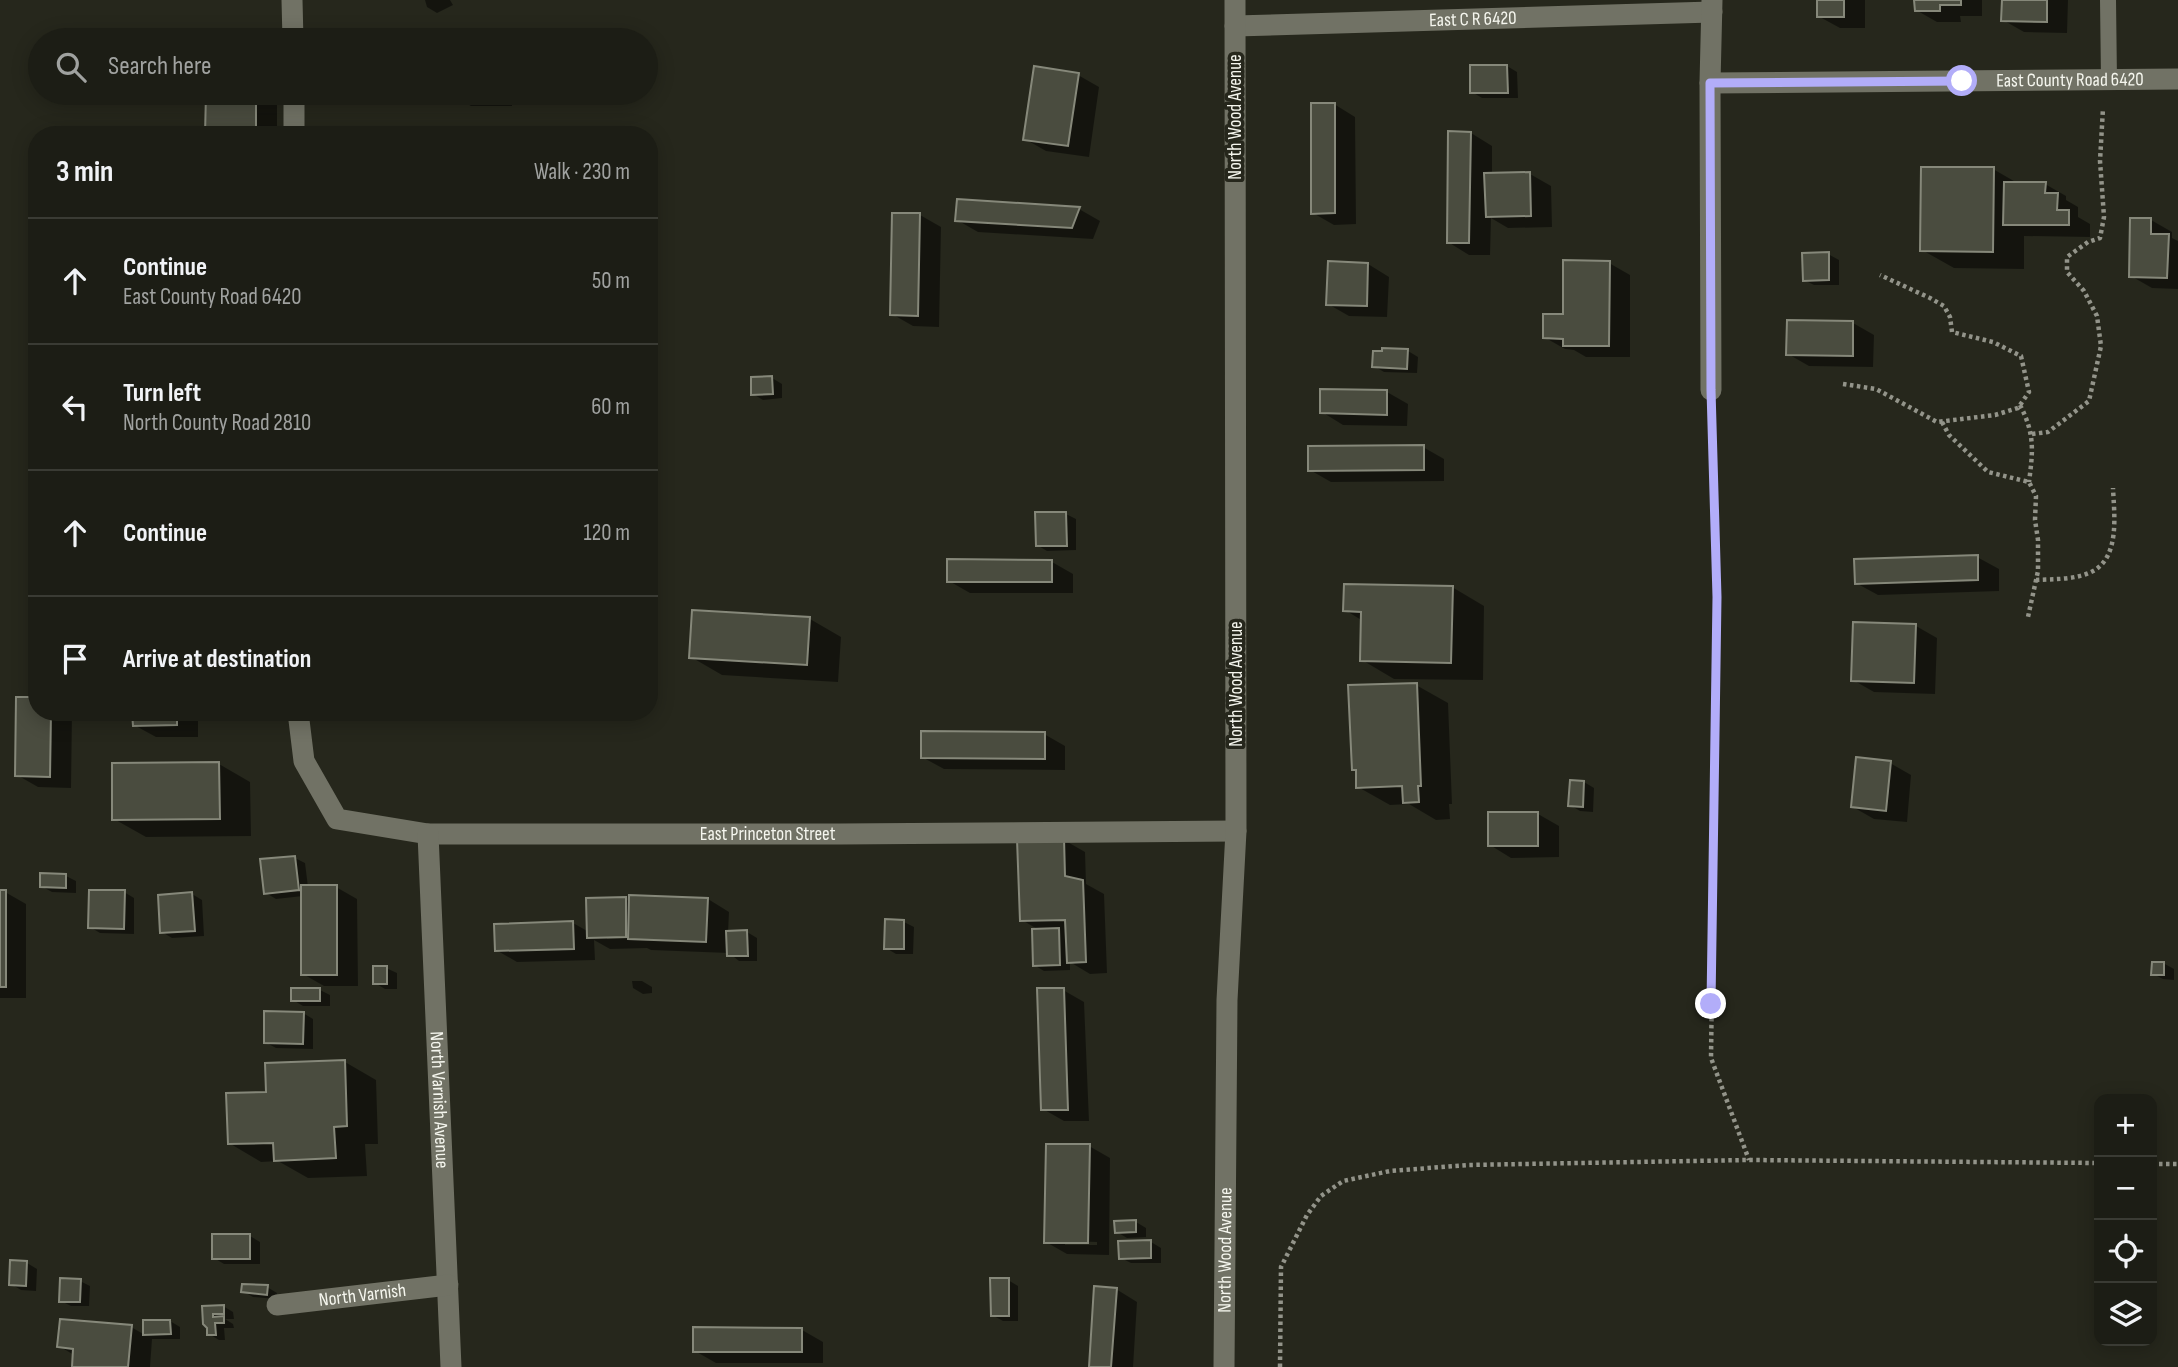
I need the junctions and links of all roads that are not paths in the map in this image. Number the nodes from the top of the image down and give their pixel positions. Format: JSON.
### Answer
{"nodes":[{"id":1,"x":292,"y":0,"type":"edge"},
{"id":2,"x":1235,"y":0,"type":"edge"},
{"id":3,"x":2108,"y":0,"type":"edge"},
{"id":4,"x":1712,"y":6,"type":"edge"},
{"id":5,"x":1235,"y":26,"type":"junction"},
{"id":6,"x":293,"y":28,"type":"edge"},
{"id":7,"x":2178,"y":79,"type":"edge"},
{"id":8,"x":2105,"y":80,"type":"junction"},
{"id":9,"x":1710,"y":83,"type":"junction"},
{"id":10,"x":293,"y":105,"type":"edge"},
{"id":11,"x":294,"y":126,"type":"edge"},
{"id":12,"x":1711,"y":390,"type":"road end"},
{"id":13,"x":299,"y":721,"type":"edge"},
{"id":14,"x":1236,"y":831,"type":"junction"},
{"id":15,"x":428,"y":834,"type":"junction"},
{"id":16,"x":448,"y":1285,"type":"junction"},
{"id":17,"x":277,"y":1305,"type":"dead end"},
{"id":18,"x":451,"y":1367,"type":"edge"},
{"id":19,"x":1224,"y":1367,"type":"edge"}],
"edges":[{"from":1,"to":6,"type":"street"},
{"from":2,"to":5,"type":"street","name":"North Wood Avenue"},
{"from":3,"to":8,"type":"lane"},
{"from":4,"to":5,"type":"street","name":"East C R 6420"},
{"from":4,"to":9,"type":"street"},
{"from":5,"to":14,"type":"street","name":"North Wood Avenue"},
{"from":7,"to":8,"type":"street","name":"East County Road 6420"},
{"from":8,"to":9,"type":"street","name":"East County Road 6420"},
{"from":9,"to":12,"type":"street"},
{"from":10,"to":11,"type":"street"},
{"from":13,"to":15,"type":"street","name":"East Princeton Street"},
{"from":14,"to":15,"type":"street","name":"East Princeton Street"},
{"from":14,"to":19,"type":"street","name":"North Wood Avenue"},
{"from":15,"to":16,"type":"street","name":"North Varnish Avenue"},
{"from":16,"to":17,"type":"street","name":"North Varnish"},
{"from":16,"to":18,"type":"street","name":"North Varnish Avenue"}]}
